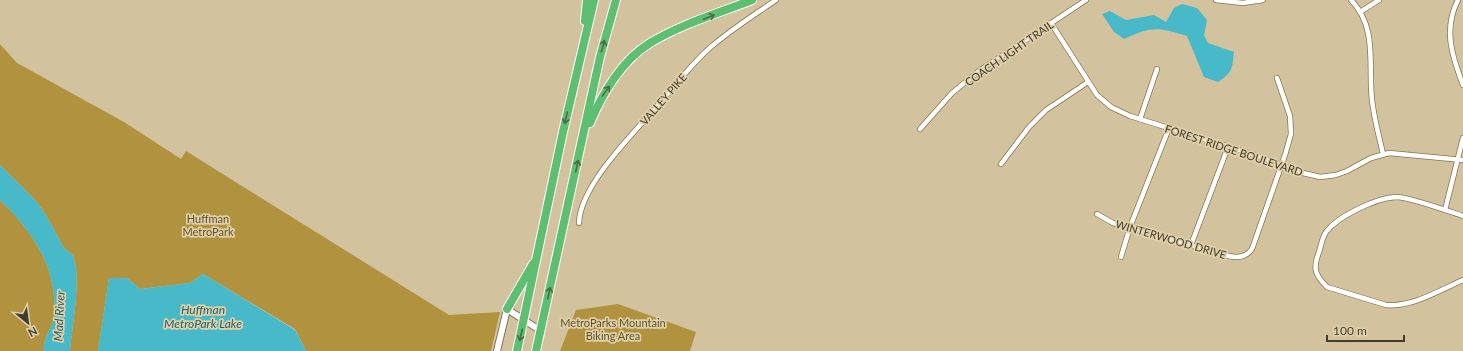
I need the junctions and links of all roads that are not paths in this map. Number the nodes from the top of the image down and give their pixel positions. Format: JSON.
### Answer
{"nodes":[{"id":1,"x":587,"y":0,"type":"edge"},
{"id":2,"x":594,"y":0,"type":"edge"},
{"id":3,"x":616,"y":0,"type":"edge"},
{"id":4,"x":752,"y":0,"type":"edge"},
{"id":5,"x":776,"y":0,"type":"edge"},
{"id":6,"x":1086,"y":0,"type":"edge"},
{"id":7,"x":1216,"y":0,"type":"edge"},
{"id":8,"x":1263,"y":0,"type":"edge"},
{"id":9,"x":1351,"y":0,"type":"edge"},
{"id":10,"x":1378,"y":0,"type":"edge"},
{"id":11,"x":1458,"y":0,"type":"edge"},
{"id":12,"x":1360,"y":12,"type":"junction"},
{"id":13,"x":1051,"y":23,"type":"junction"},
{"id":14,"x":581,"y":53,"type":"junction"},
{"id":15,"x":1157,"y":69,"type":"dead end"},
{"id":16,"x":1277,"y":78,"type":"dead end"},
{"id":17,"x":1088,"y":82,"type":"junction"},
{"id":18,"x":1463,"y":84,"type":"edge"},
{"id":19,"x":1140,"y":119,"type":"junction"},
{"id":20,"x":1169,"y":128,"type":"junction"},
{"id":21,"x":920,"y":129,"type":"dead end"},
{"id":22,"x":583,"y":138,"type":"junction"},
{"id":23,"x":1463,"y":138,"type":"edge"},
{"id":24,"x":1228,"y":147,"type":"junction"},
{"id":25,"x":1383,"y":154,"type":"junction"},
{"id":26,"x":1462,"y":161,"type":"edge"},
{"id":27,"x":1001,"y":164,"type":"dead end"},
{"id":28,"x":1281,"y":165,"type":"junction"},
{"id":29,"x":1444,"y":210,"type":"junction"},
{"id":30,"x":1097,"y":214,"type":"dead end"},
{"id":31,"x":1463,"y":216,"type":"edge"},
{"id":32,"x":579,"y":223,"type":"dead end"},
{"id":33,"x":1130,"y":228,"type":"junction"},
{"id":34,"x":1191,"y":245,"type":"junction"},
{"id":35,"x":538,"y":254,"type":"junction"},
{"id":36,"x":1121,"y":257,"type":"dead end"},
{"id":37,"x":1463,"y":280,"type":"edge"},
{"id":38,"x":507,"y":308,"type":"junction"},
{"id":39,"x":524,"y":320,"type":"junction"},
{"id":40,"x":541,"y":331,"type":"junction"},
{"id":41,"x":497,"y":351,"type":"edge"},
{"id":42,"x":517,"y":351,"type":"edge"},
{"id":43,"x":536,"y":351,"type":"edge"}],
"edges":[{"from":1,"to":14,"type":"highway"},
{"from":2,"to":14,"type":"highway"},
{"from":22,"to":3,"type":"highway","one_way":true},
{"from":22,"to":4,"type":"highway","one_way":true},
{"from":5,"to":32,"type":"street","name":"VALLEY PIKE"},
{"from":6,"to":13,"type":"street","name":"COACH LIGHT TRAIL"},
{"from":7,"to":8,"type":"street"},
{"from":9,"to":12,"type":"street"},
{"from":10,"to":12,"type":"street"},
{"from":11,"to":18,"type":"street"},
{"from":12,"to":25,"type":"street"},
{"from":13,"to":17,"type":"street","name":"FOREST RIDGE BOULEVARD"},
{"from":13,"to":21,"type":"street","name":"COACH LIGHT TRAIL"},
{"from":14,"to":35,"type":"highway","one_way":true},
{"from":15,"to":19,"type":"street"},
{"from":16,"to":28,"type":"street"},
{"from":17,"to":19,"type":"street","name":"FOREST RIDGE BOULEVARD"},
{"from":17,"to":27,"type":"street"},
{"from":19,"to":20,"type":"street","name":"FOREST RIDGE BOULEVARD"},
{"from":20,"to":24,"type":"street","name":"FOREST RIDGE BOULEVARD"},
{"from":20,"to":33,"type":"street"},
{"from":40,"to":22,"type":"highway","one_way":true},
{"from":23,"to":26,"type":"street"},
{"from":24,"to":28,"type":"street","name":"FOREST RIDGE BOULEVARD"},
{"from":24,"to":34,"type":"street"},
{"from":25,"to":26,"type":"street","name":"FOREST RIDGE BOULEVARD"},
{"from":25,"to":28,"type":"street","name":"FOREST RIDGE BOULEVARD"},
{"from":26,"to":29,"type":"street"},
{"from":28,"to":34,"type":"street","name":"WINTERWOOD DRIVE"},
{"from":29,"to":31,"type":"street"},
{"from":29,"to":37,"type":"street"},
{"from":30,"to":33,"type":"street","name":"WINTERWOOD DRIVE"},
{"from":33,"to":34,"type":"street","name":"WINTERWOOD DRIVE"},
{"from":33,"to":36,"type":"street"},
{"from":35,"to":38,"type":"highway"},
{"from":35,"to":39,"type":"highway"},
{"from":38,"to":39,"type":"street"},
{"from":38,"to":41,"type":"street"},
{"from":39,"to":40,"type":"street"},
{"from":39,"to":42,"type":"highway","one_way":true},
{"from":40,"to":43,"type":"highway"}]}
